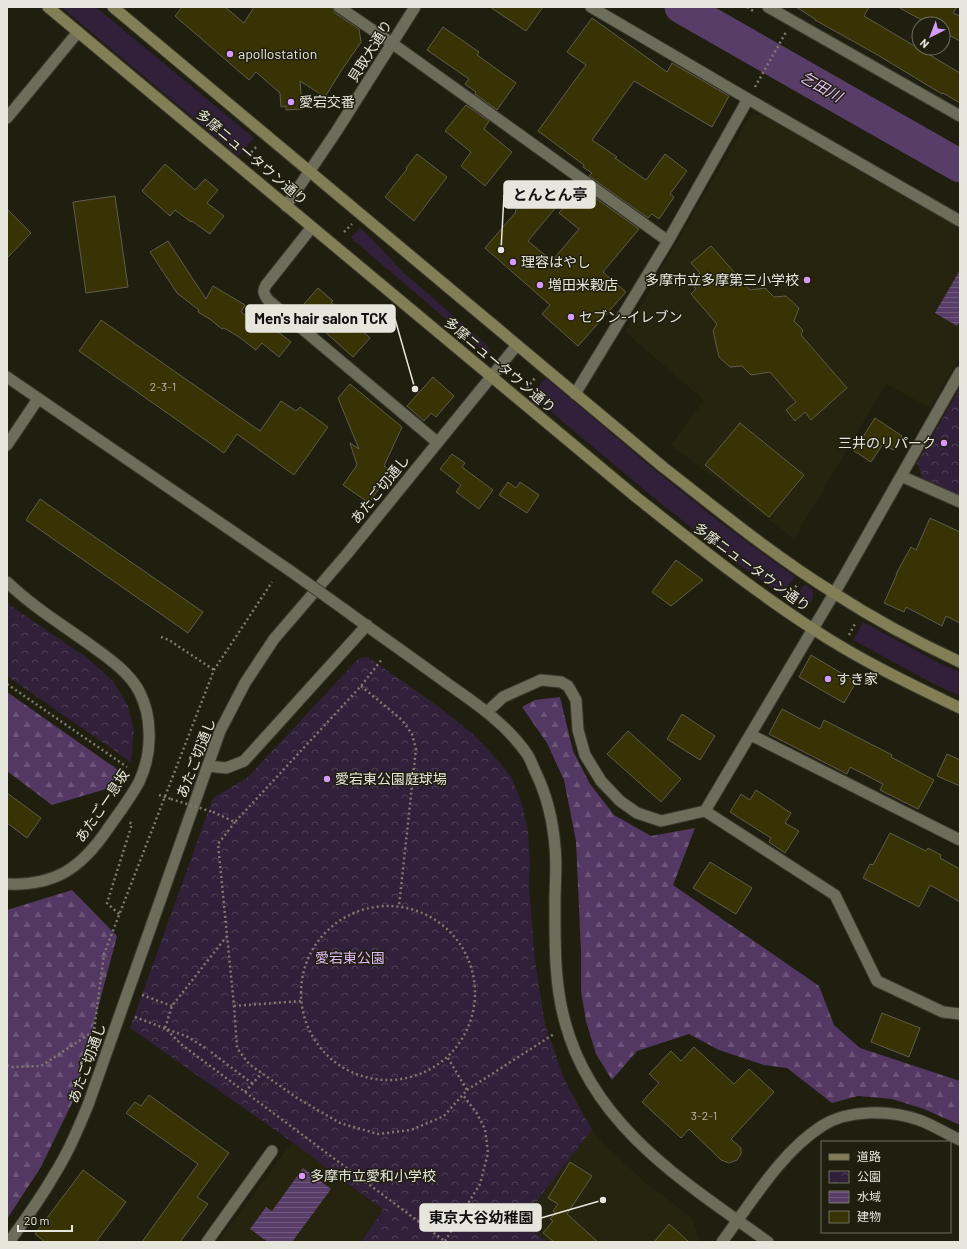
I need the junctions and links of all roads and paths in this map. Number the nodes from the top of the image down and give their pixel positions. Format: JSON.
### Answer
{"nodes":[{"id":1,"x":48,"y":7,"type":"edge"},
{"id":2,"x":113,"y":7,"type":"edge"},
{"id":3,"x":339,"y":7,"type":"edge"},
{"id":4,"x":415,"y":7,"type":"edge"},
{"id":5,"x":591,"y":7,"type":"edge"},
{"id":6,"x":768,"y":7,"type":"edge"},
{"id":7,"x":78,"y":32,"type":"junction"},
{"id":8,"x":785,"y":35,"type":"dead end"},
{"id":9,"x":393,"y":44,"type":"junction"},
{"id":10,"x":757,"y":82,"type":"dead end"},
{"id":11,"x":748,"y":99,"type":"junction"},
{"id":12,"x":960,"y":116,"type":"edge"},
{"id":13,"x":7,"y":118,"type":"edge"},
{"id":14,"x":259,"y":143,"type":"dead end"},
{"id":15,"x":245,"y":160,"type":"dead end"},
{"id":16,"x":310,"y":172,"type":"junction"},
{"id":17,"x":286,"y":206,"type":"junction"},
{"id":18,"x":960,"y":221,"type":"edge"},
{"id":19,"x":353,"y":222,"type":"dead end"},
{"id":20,"x":312,"y":227,"type":"junction"},
{"id":21,"x":344,"y":232,"type":"dead end"},
{"id":22,"x":668,"y":241,"type":"junction"},
{"id":23,"x":517,"y":345,"type":"junction"},
{"id":24,"x":960,"y":372,"type":"edge"},
{"id":25,"x":538,"y":374,"type":"dead end"},
{"id":26,"x":491,"y":376,"type":"junction"},
{"id":27,"x":7,"y":378,"type":"edge"},
{"id":28,"x":526,"y":388,"type":"dead end"},
{"id":29,"x":575,"y":394,"type":"junction"},
{"id":30,"x":38,"y":399,"type":"junction"},
{"id":31,"x":437,"y":442,"type":"junction"},
{"id":32,"x":7,"y":445,"type":"edge"},
{"id":33,"x":902,"y":476,"type":"junction"},
{"id":34,"x":960,"y":502,"type":"edge"},
{"id":35,"x":799,"y":581,"type":"dead end"},
{"id":36,"x":7,"y":582,"type":"edge"},
{"id":37,"x":272,"y":582,"type":"dead end"},
{"id":38,"x":834,"y":593,"type":"junction"},
{"id":39,"x":788,"y":597,"type":"dead end"},
{"id":40,"x":857,"y":620,"type":"dead end"},
{"id":41,"x":367,"y":625,"type":"junction"},
{"id":42,"x":813,"y":629,"type":"junction"},
{"id":43,"x":848,"y":636,"type":"dead end"},
{"id":44,"x":161,"y":637,"type":"dead end"},
{"id":45,"x":382,"y":659,"type":"dead end"},
{"id":46,"x":960,"y":662,"type":"edge"},
{"id":47,"x":214,"y":670,"type":"junction"},
{"id":48,"x":7,"y":684,"type":"edge"},
{"id":49,"x":361,"y":686,"type":"junction"},
{"id":50,"x":960,"y":708,"type":"edge"},
{"id":51,"x":487,"y":712,"type":"junction"},
{"id":52,"x":751,"y":735,"type":"junction"},
{"id":53,"x":208,"y":766,"type":"junction"},
{"id":54,"x":127,"y":767,"type":"dead end"},
{"id":55,"x":160,"y":795,"type":"dead end"},
{"id":56,"x":165,"y":797,"type":"junction"},
{"id":57,"x":705,"y":811,"type":"junction"},
{"id":58,"x":118,"y":814,"type":"junction"},
{"id":59,"x":235,"y":822,"type":"junction"},
{"id":60,"x":960,"y":840,"type":"edge"},
{"id":61,"x":7,"y":884,"type":"edge"},
{"id":62,"x":400,"y":906,"type":"junction"},
{"id":63,"x":119,"y":914,"type":"junction"},
{"id":64,"x":227,"y":936,"type":"junction"},
{"id":65,"x":140,"y":994,"type":"dead end"},
{"id":66,"x":301,"y":1001,"type":"junction"},
{"id":67,"x":172,"y":1006,"type":"junction"},
{"id":68,"x":234,"y":1006,"type":"junction"},
{"id":69,"x":960,"y":1014,"type":"edge"},
{"id":70,"x":133,"y":1016,"type":"dead end"},
{"id":71,"x":165,"y":1028,"type":"junction"},
{"id":72,"x":555,"y":1033,"type":"dead end"},
{"id":73,"x":207,"y":1050,"type":"dead end"},
{"id":74,"x":211,"y":1052,"type":"dead end"},
{"id":75,"x":448,"y":1058,"type":"junction"},
{"id":76,"x":7,"y":1065,"type":"edge"},
{"id":77,"x":262,"y":1073,"type":"junction"},
{"id":78,"x":253,"y":1084,"type":"junction"},
{"id":79,"x":467,"y":1090,"type":"junction"},
{"id":80,"x":245,"y":1092,"type":"junction"},
{"id":81,"x":463,"y":1095,"type":"junction"},
{"id":82,"x":960,"y":1140,"type":"edge"},
{"id":83,"x":272,"y":1151,"type":"dead end"},
{"id":84,"x":738,"y":1220,"type":"junction"},
{"id":85,"x":9,"y":1242,"type":"edge"},
{"id":86,"x":207,"y":1242,"type":"edge"},
{"id":87,"x":446,"y":1242,"type":"edge"},
{"id":88,"x":722,"y":1242,"type":"edge"},
{"id":89,"x":768,"y":1242,"type":"edge"}],
"edges":[{"from":1,"to":7,"type":"main road","name":"多摩ニュータウン通り"},
{"from":2,"to":16,"type":"main road","name":"多摩ニュータウン通り"},
{"from":3,"to":9,"type":"street"},
{"from":4,"to":9,"type":"street","name":"貝取大通り"},
{"from":5,"to":11,"type":"street"},
{"from":6,"to":12,"type":"street"},
{"from":7,"to":13,"type":"street"},
{"from":7,"to":17,"type":"main road","name":"多摩ニュータウン通り"},
{"from":8,"to":10,"type":"path"},
{"from":9,"to":16,"type":"street","name":"貝取大通り"},
{"from":9,"to":22,"type":"street"},
{"from":11,"to":18,"type":"street"},
{"from":11,"to":22,"type":"street"},
{"from":14,"to":15,"type":"path"},
{"from":16,"to":17,"type":"street","name":"貝取大通り"},
{"from":16,"to":23,"type":"main road","name":"多摩ニュータウン通り"},
{"from":17,"to":20,"type":"main road","name":"多摩ニュータウン通り"},
{"from":19,"to":21,"type":"path"},
{"from":20,"to":26,"type":"main road","name":"多摩ニュータウン通り"},
{"from":20,"to":31,"type":"street"},
{"from":22,"to":29,"type":"street"},
{"from":23,"to":26,"type":"street","name":"あたご切通し"},
{"from":23,"to":29,"type":"main road","name":"多摩ニュータウン通り"},
{"from":24,"to":33,"type":"street"},
{"from":25,"to":28,"type":"path"},
{"from":26,"to":31,"type":"street","name":"あたご切通し"},
{"from":26,"to":42,"type":"main road","name":"多摩ニュータウン通り"},
{"from":27,"to":30,"type":"street"},
{"from":29,"to":38,"type":"main road","name":"多摩ニュータウン通り"},
{"from":30,"to":32,"type":"street"},
{"from":30,"to":41,"type":"street","bridge":true},
{"from":31,"to":53,"type":"street","name":"あたご切通し"},
{"from":33,"to":34,"type":"street"},
{"from":33,"to":38,"type":"street"},
{"from":35,"to":39,"type":"path"},
{"from":36,"to":58,"type":"street","name":"あたご一息坂"},
{"from":37,"to":47,"type":"path"},
{"from":38,"to":42,"type":"street"},
{"from":38,"to":46,"type":"main road","name":"多摩ニュータウン通り"},
{"from":40,"to":43,"type":"path"},
{"from":41,"to":51,"type":"street"},
{"from":41,"to":53,"type":"street"},
{"from":42,"to":50,"type":"main road","name":"多摩ニュータウン通り"},
{"from":42,"to":52,"type":"street"},
{"from":44,"to":47,"type":"path"},
{"from":45,"to":49,"type":"path"},
{"from":47,"to":56,"type":"path"},
{"from":48,"to":54,"type":"path"},
{"from":49,"to":59,"type":"path"},
{"from":49,"to":62,"type":"path"},
{"from":51,"to":57,"type":"street"},
{"from":51,"to":84,"type":"street"},
{"from":52,"to":57,"type":"street"},
{"from":52,"to":60,"type":"street"},
{"from":53,"to":85,"type":"street","name":"あたご切通し"},
{"from":55,"to":56,"type":"path"},
{"from":56,"to":59,"type":"path","bridge":true},
{"from":56,"to":63,"type":"path"},
{"from":57,"to":69,"type":"street"},
{"from":58,"to":61,"type":"street","name":"あたご一息坂"},
{"from":58,"to":63,"type":"path"},
{"from":59,"to":64,"type":"path"},
{"from":62,"to":66,"type":"path"},
{"from":62,"to":75,"type":"path"},
{"from":63,"to":76,"type":"path"},
{"from":64,"to":67,"type":"path"},
{"from":64,"to":68,"type":"path"},
{"from":65,"to":67,"type":"path"},
{"from":66,"to":68,"type":"path"},
{"from":66,"to":75,"type":"path"},
{"from":67,"to":71,"type":"path"},
{"from":68,"to":77,"type":"path"},
{"from":70,"to":71,"type":"path"},
{"from":71,"to":73,"type":"path"},
{"from":71,"to":80,"type":"path"},
{"from":72,"to":79,"type":"path"},
{"from":74,"to":78,"type":"path"},
{"from":75,"to":79,"type":"path"},
{"from":77,"to":78,"type":"path"},
{"from":77,"to":81,"type":"path"},
{"from":78,"to":80,"type":"path"},
{"from":79,"to":81,"type":"path"},
{"from":80,"to":87,"type":"path"},
{"from":81,"to":87,"type":"path"},
{"from":82,"to":84,"type":"street"},
{"from":83,"to":86,"type":"street"},
{"from":84,"to":88,"type":"street"},
{"from":84,"to":89,"type":"street"}]}
